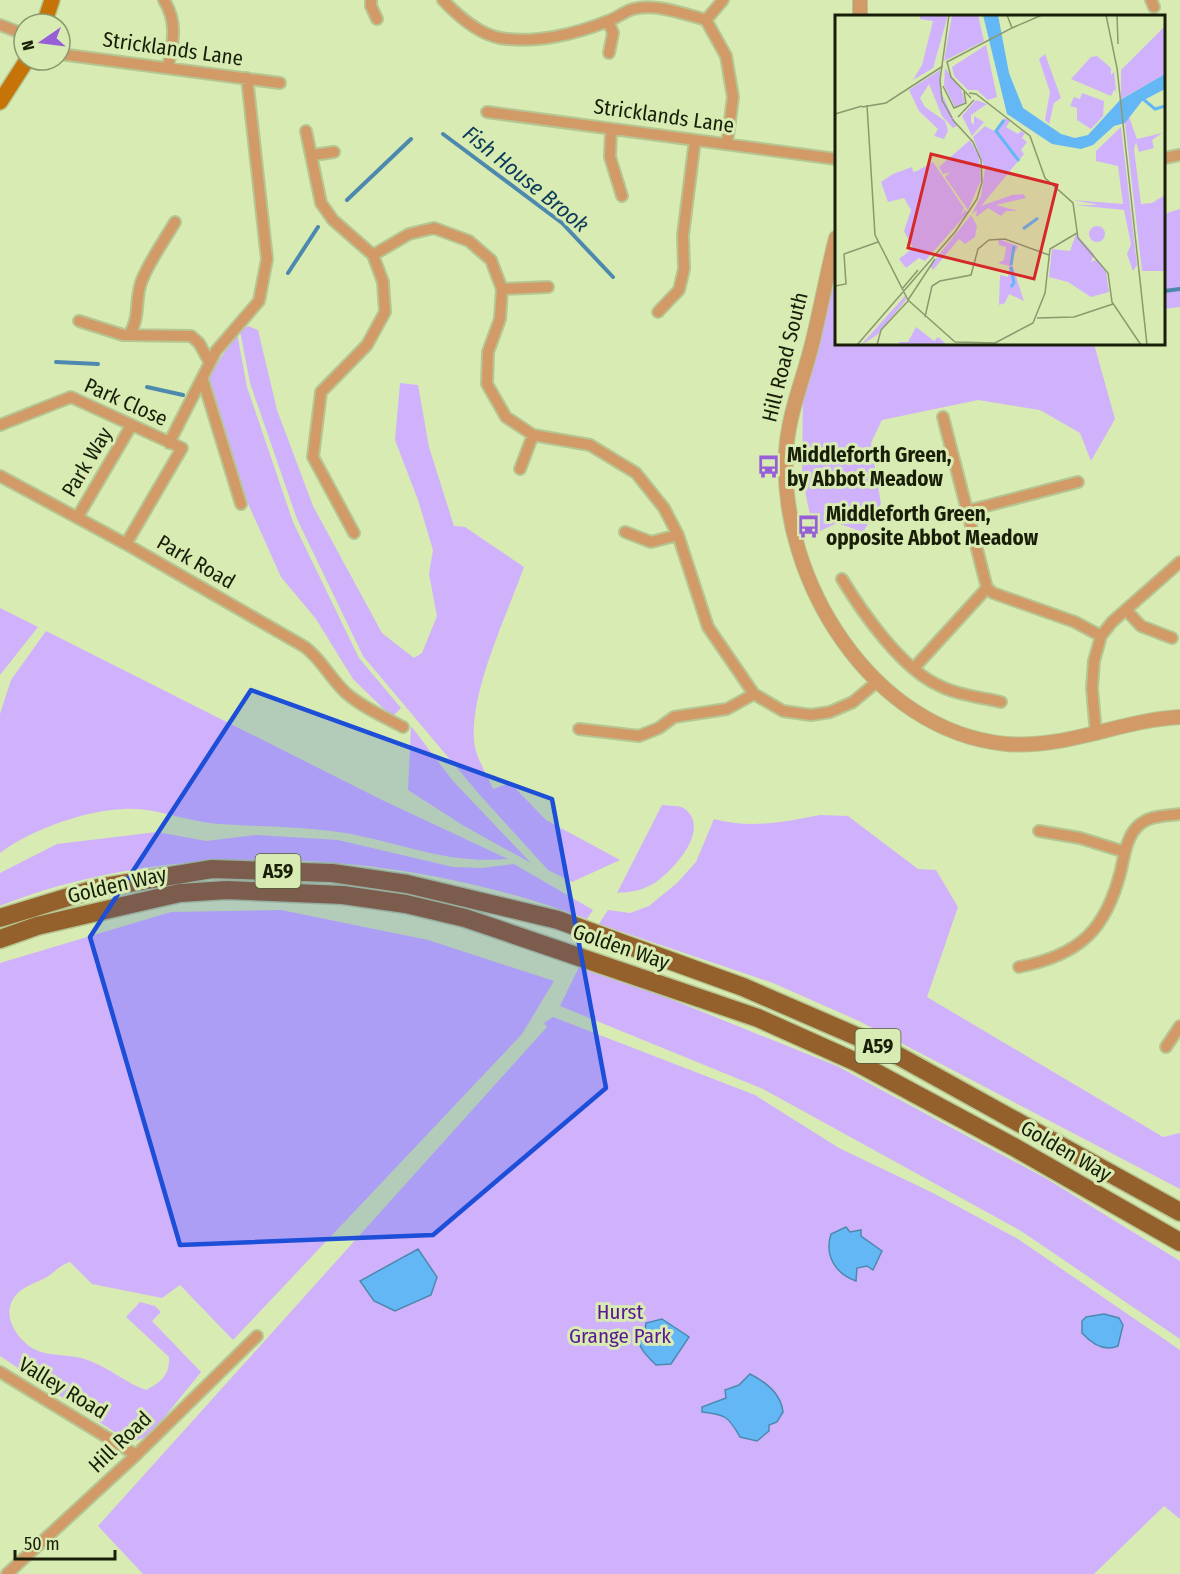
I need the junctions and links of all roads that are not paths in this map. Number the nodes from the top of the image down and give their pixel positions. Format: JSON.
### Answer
{"nodes":[{"id":1,"x":164,"y":0,"type":"edge"},
{"id":2,"x":371,"y":0,"type":"edge"},
{"id":3,"x":443,"y":0,"type":"edge"},
{"id":4,"x":723,"y":0,"type":"edge"},
{"id":5,"x":377,"y":20,"type":"dead end"},
{"id":6,"x":706,"y":20,"type":"junction"},
{"id":7,"x":608,"y":21,"type":"junction"},
{"id":8,"x":609,"y":53,"type":"dead end"},
{"id":9,"x":72,"y":55,"type":"edge"},
{"id":10,"x":168,"y":67,"type":"junction"},
{"id":11,"x":19,"y":72,"type":"edge"},
{"id":12,"x":247,"y":78,"type":"junction"},
{"id":13,"x":280,"y":83,"type":"dead end"},
{"id":14,"x":0,"y":102,"type":"edge"},
{"id":15,"x":487,"y":112,"type":"dead end"},
{"id":16,"x":611,"y":129,"type":"junction"},
{"id":17,"x":306,"y":131,"type":"dead end"},
{"id":18,"x":695,"y":140,"type":"junction"},
{"id":19,"x":727,"y":144,"type":"junction"},
{"id":20,"x":334,"y":152,"type":"dead end"},
{"id":21,"x":313,"y":155,"type":"junction"},
{"id":22,"x":1180,"y":155,"type":"edge"},
{"id":23,"x":1165,"y":158,"type":"edge"},
{"id":24,"x":835,"y":159,"type":"edge"},
{"id":25,"x":622,"y":196,"type":"dead end"},
{"id":26,"x":175,"y":222,"type":"dead end"},
{"id":27,"x":835,"y":247,"type":"edge"},
{"id":28,"x":373,"y":255,"type":"junction"},
{"id":29,"x":548,"y":287,"type":"dead end"},
{"id":30,"x":501,"y":289,"type":"junction"},
{"id":31,"x":658,"y":312,"type":"dead end"},
{"id":32,"x":80,"y":321,"type":"dead end"},
{"id":33,"x":129,"y":335,"type":"junction"},
{"id":34,"x":210,"y":363,"type":"junction"},
{"id":35,"x":203,"y":380,"type":"junction"},
{"id":36,"x":943,"y":417,"type":"dead end"},
{"id":37,"x":0,"y":425,"type":"edge"},
{"id":38,"x":131,"y":426,"type":"junction"},
{"id":39,"x":533,"y":435,"type":"junction"},
{"id":40,"x":169,"y":442,"type":"junction"},
{"id":41,"x":520,"y":469,"type":"dead end"},
{"id":42,"x":0,"y":476,"type":"edge"},
{"id":43,"x":1078,"y":482,"type":"dead end"},
{"id":44,"x":241,"y":504,"type":"dead end"},
{"id":45,"x":967,"y":511,"type":"junction"},
{"id":46,"x":77,"y":518,"type":"junction"},
{"id":47,"x":625,"y":532,"type":"dead end"},
{"id":48,"x":354,"y":533,"type":"dead end"},
{"id":49,"x":678,"y":535,"type":"junction"},
{"id":50,"x":126,"y":544,"type":"junction"},
{"id":51,"x":1180,"y":562,"type":"edge"},
{"id":52,"x":842,"y":579,"type":"dead end"},
{"id":53,"x":987,"y":588,"type":"junction"},
{"id":54,"x":1127,"y":611,"type":"junction"},
{"id":55,"x":1101,"y":636,"type":"junction"},
{"id":56,"x":1172,"y":638,"type":"dead end"},
{"id":57,"x":914,"y":668,"type":"junction"},
{"id":58,"x":878,"y":681,"type":"junction"},
{"id":59,"x":754,"y":694,"type":"junction"},
{"id":60,"x":1001,"y":702,"type":"dead end"},
{"id":61,"x":1180,"y":717,"type":"edge"},
{"id":62,"x":403,"y":727,"type":"dead end"},
{"id":63,"x":579,"y":729,"type":"dead end"},
{"id":64,"x":1096,"y":734,"type":"junction"},
{"id":65,"x":1180,"y":814,"type":"edge"},
{"id":66,"x":1039,"y":831,"type":"dead end"},
{"id":67,"x":1125,"y":852,"type":"junction"},
{"id":68,"x":0,"y":918,"type":"edge"},
{"id":69,"x":0,"y":939,"type":"edge"},
{"id":70,"x":1018,"y":967,"type":"dead end"},
{"id":71,"x":1180,"y":1026,"type":"edge"},
{"id":72,"x":1166,"y":1047,"type":"dead end"},
{"id":73,"x":1111,"y":1174,"type":"junction"},
{"id":74,"x":1180,"y":1204,"type":"edge"},
{"id":75,"x":1180,"y":1212,"type":"edge"},
{"id":76,"x":1180,"y":1242,"type":"edge"},
{"id":77,"x":257,"y":1336,"type":"dead end"},
{"id":78,"x":0,"y":1372,"type":"edge"},
{"id":79,"x":136,"y":1455,"type":"junction"},
{"id":80,"x":7,"y":1574,"type":"edge"}],
"edges":[{"from":1,"to":10,"type":"street"},
{"from":2,"to":5,"type":"street"},
{"from":3,"to":7,"type":"street"},
{"from":4,"to":6,"type":"street"},
{"from":6,"to":7,"type":"street"},
{"from":6,"to":19,"type":"street"},
{"from":7,"to":8,"type":"street"},
{"from":9,"to":10,"type":"street","name":"Stricklands Lane"},
{"from":10,"to":12,"type":"street","name":"Stricklands Lane"},
{"from":11,"to":14,"type":"main road"},
{"from":12,"to":13,"type":"street","name":"Stricklands Lane"},
{"from":12,"to":34,"type":"street"},
{"from":15,"to":16,"type":"street","name":"Stricklands Lane"},
{"from":16,"to":18,"type":"street","name":"Stricklands Lane"},
{"from":16,"to":25,"type":"street"},
{"from":17,"to":21,"type":"street"},
{"from":18,"to":19,"type":"street","name":"Stricklands Lane"},
{"from":18,"to":31,"type":"street"},
{"from":19,"to":24,"type":"street","name":"Stricklands Lane"},
{"from":20,"to":21,"type":"street"},
{"from":21,"to":28,"type":"street"},
{"from":22,"to":23,"type":"street"},
{"from":26,"to":33,"type":"street"},
{"from":27,"to":58,"type":"street","name":"Hill Road South"},
{"from":28,"to":30,"type":"street"},
{"from":28,"to":48,"type":"street"},
{"from":29,"to":30,"type":"street"},
{"from":30,"to":39,"type":"street"},
{"from":32,"to":33,"type":"street"},
{"from":33,"to":34,"type":"street"},
{"from":34,"to":35,"type":"street"},
{"from":35,"to":40,"type":"street"},
{"from":35,"to":44,"type":"street"},
{"from":36,"to":45,"type":"street"},
{"from":37,"to":38,"type":"street","name":"Park Close"},
{"from":38,"to":40,"type":"street","name":"Park Close"},
{"from":38,"to":46,"type":"street","name":"Park Way"},
{"from":39,"to":41,"type":"street"},
{"from":39,"to":49,"type":"street"},
{"from":40,"to":50,"type":"street","name":"Park Road"},
{"from":42,"to":46,"type":"street"},
{"from":43,"to":45,"type":"street"},
{"from":45,"to":53,"type":"street"},
{"from":46,"to":50,"type":"street"},
{"from":47,"to":49,"type":"street"},
{"from":49,"to":59,"type":"street"},
{"from":50,"to":62,"type":"street","name":"Park Road"},
{"from":51,"to":54,"type":"street"},
{"from":52,"to":57,"type":"street"},
{"from":53,"to":55,"type":"street"},
{"from":53,"to":57,"type":"street"},
{"from":54,"to":55,"type":"street"},
{"from":54,"to":56,"type":"street"},
{"from":55,"to":64,"type":"street"},
{"from":57,"to":60,"type":"street"},
{"from":58,"to":59,"type":"street"},
{"from":58,"to":64,"type":"street","name":"Hill Road South"},
{"from":59,"to":63,"type":"street"},
{"from":61,"to":64,"type":"street","name":"Hill Road South"},
{"from":65,"to":67,"type":"street"},
{"from":66,"to":67,"type":"street"},
{"from":67,"to":70,"type":"street"},
{"from":68,"to":73,"type":"highway","name":"Golden Way","number":"A59"},
{"from":69,"to":76,"type":"highway","name":"Golden Way","number":"A59"},
{"from":71,"to":72,"type":"street"},
{"from":73,"to":74,"type":"highway"},
{"from":73,"to":75,"type":"highway","name":"Golden Way","number":"A59"},
{"from":77,"to":79,"type":"street","name":"Hill Road"},
{"from":78,"to":79,"type":"street","name":"Valley Road"},
{"from":79,"to":80,"type":"street","name":"Hill Road"}]}
